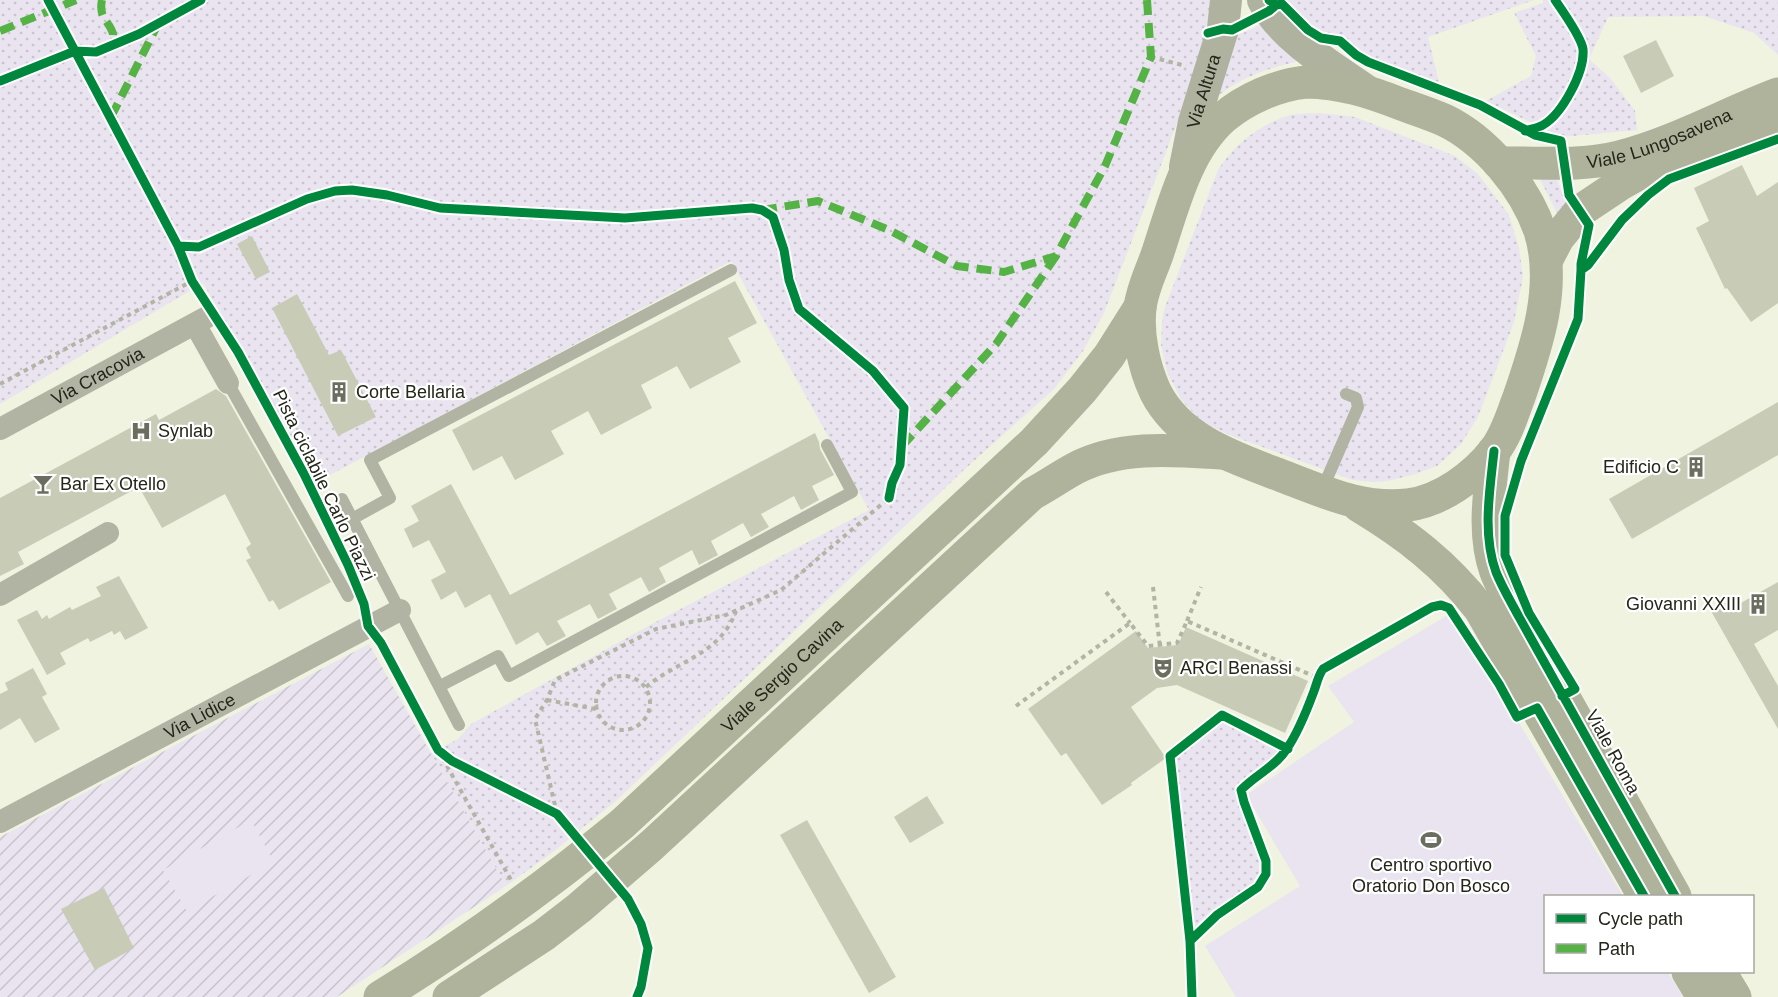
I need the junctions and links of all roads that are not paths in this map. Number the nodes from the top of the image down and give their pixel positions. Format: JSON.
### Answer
{"nodes":[{"id":1,"x":1226,"y":0,"type":"edge"},
{"id":2,"x":1263,"y":0,"type":"edge"},
{"id":3,"x":1367,"y":90,"type":"junction"},
{"id":4,"x":1778,"y":94,"type":"edge"},
{"id":5,"x":1778,"y":108,"type":"edge"},
{"id":6,"x":1778,"y":119,"type":"edge"},
{"id":7,"x":1690,"y":152,"type":"junction"},
{"id":8,"x":1499,"y":163,"type":"junction"},
{"id":9,"x":1181,"y":183,"type":"junction"},
{"id":10,"x":1546,"y":259,"type":"junction"},
{"id":11,"x":731,"y":270,"type":"dead end"},
{"id":12,"x":1140,"y":307,"type":"junction"},
{"id":13,"x":228,"y":383,"type":"joint"},
{"id":14,"x":1346,"y":394,"type":"dead end"},
{"id":15,"x":0,"y":429,"type":"edge"},
{"id":16,"x":827,"y":446,"type":"dead end"},
{"id":17,"x":1494,"y":451,"type":"junction"},
{"id":18,"x":1222,"y":453,"type":"junction"},
{"id":19,"x":1322,"y":491,"type":"junction"},
{"id":20,"x":342,"y":499,"type":"dead end"},
{"id":21,"x":1355,"y":503,"type":"junction"},
{"id":22,"x":352,"y":519,"type":"junction"},
{"id":23,"x":108,"y":533,"type":"dead end"},
{"id":24,"x":0,"y":596,"type":"edge"},
{"id":25,"x":348,"y":596,"type":"dead end"},
{"id":26,"x":400,"y":610,"type":"junction"},
{"id":27,"x":440,"y":686,"type":"junction"},
{"id":28,"x":459,"y":724,"type":"dead end"},
{"id":29,"x":0,"y":822,"type":"edge"},
{"id":30,"x":1655,"y":890,"type":"edge"},
{"id":31,"x":1689,"y":973,"type":"edge"},
{"id":32,"x":1721,"y":973,"type":"edge"},
{"id":33,"x":380,"y":997,"type":"edge"},
{"id":34,"x":449,"y":997,"type":"edge"},
{"id":35,"x":1703,"y":997,"type":"edge"},
{"id":36,"x":1735,"y":997,"type":"edge"}],
"edges":[{"from":1,"to":9,"type":"street","name":"Via Altura"},
{"from":2,"to":3,"type":"street"},
{"from":3,"to":8,"type":"main road"},
{"from":3,"to":9,"type":"main road"},
{"from":4,"to":8,"type":"main road","name":"Viale Lungosavena"},
{"from":5,"to":7,"type":"lane"},
{"from":6,"to":7,"type":"main road","name":"Viale Lungosavena"},
{"from":7,"to":10,"type":"main road","name":"Viale Lungosavena"},
{"from":8,"to":10,"type":"main road"},
{"from":9,"to":12,"type":"main road"},
{"from":10,"to":17,"type":"main road"},
{"from":11,"to":22,"type":"lane"},
{"from":12,"to":18,"type":"main road"},
{"from":12,"to":33,"type":"main road","name":"Viale Sergio Cavina"},
{"from":13,"to":15,"type":"street","name":"Via Cracovia"},
{"from":13,"to":25,"type":"lane"},
{"from":14,"to":19,"type":"lane"},
{"from":16,"to":27,"type":"lane"},
{"from":17,"to":21,"type":"main road"},
{"from":17,"to":30,"type":"main road","name":"Viale Roma"},
{"from":18,"to":19,"type":"main road"},
{"from":18,"to":34,"type":"main road","name":"Viale Sergio Cavina"},
{"from":19,"to":21,"type":"main road"},
{"from":20,"to":22,"type":"lane"},
{"from":21,"to":30,"type":"main road","name":"Viale Roma"},
{"from":22,"to":26,"type":"lane"},
{"from":23,"to":24,"type":"street"},
{"from":26,"to":27,"type":"lane"},
{"from":26,"to":29,"type":"street","name":"Via Lidice"},
{"from":27,"to":28,"type":"lane"},
{"from":31,"to":35,"type":"main road"},
{"from":32,"to":36,"type":"main road"}]}
